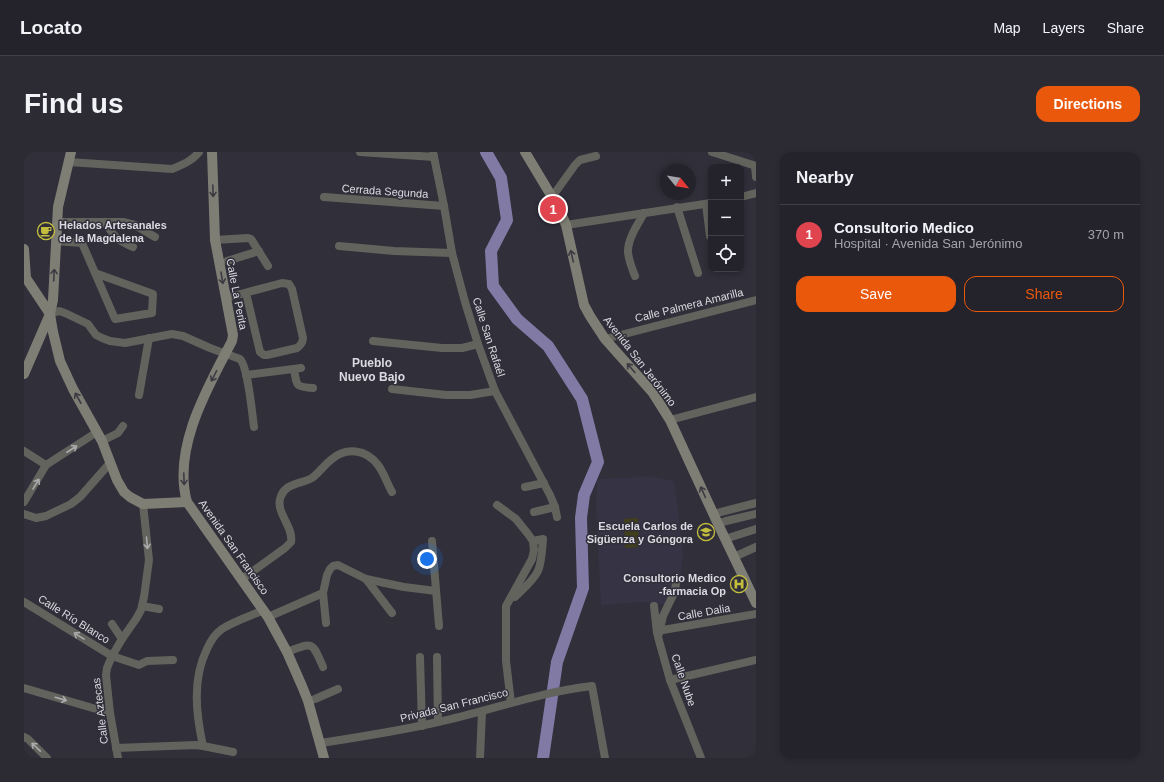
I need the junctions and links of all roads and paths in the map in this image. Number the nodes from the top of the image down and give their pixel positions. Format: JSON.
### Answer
{"nodes":[{"id":1,"x":199,"y":152,"type":"edge"},
{"id":2,"x":212,"y":152,"type":"edge"},
{"id":3,"x":360,"y":152,"type":"edge"},
{"id":4,"x":525,"y":152,"type":"edge"},
{"id":5,"x":712,"y":152,"type":"edge"},
{"id":6,"x":433,"y":155,"type":"edge"},
{"id":7,"x":596,"y":156,"type":"dead end"},
{"id":8,"x":70,"y":157,"type":"edge"},
{"id":9,"x":755,"y":166,"type":"edge"},
{"id":10,"x":756,"y":177,"type":"edge"},
{"id":11,"x":756,"y":193,"type":"edge"},
{"id":12,"x":744,"y":195,"type":"edge"},
{"id":13,"x":324,"y":197,"type":"dead end"},
{"id":14,"x":552,"y":197,"type":"junction"},
{"id":15,"x":708,"y":203,"type":"edge"},
{"id":16,"x":444,"y":206,"type":"junction"},
{"id":17,"x":677,"y":208,"type":"junction"},
{"id":18,"x":644,"y":213,"type":"junction"},
{"id":19,"x":57,"y":222,"type":"junction"},
{"id":20,"x":105,"y":222,"type":"junction"},
{"id":21,"x":566,"y":225,"type":"junction"},
{"id":22,"x":155,"y":237,"type":"dead end"},
{"id":23,"x":215,"y":240,"type":"junction"},
{"id":24,"x":56,"y":241,"type":"junction"},
{"id":25,"x":339,"y":246,"type":"dead end"},
{"id":26,"x":133,"y":248,"type":"dead end"},
{"id":27,"x":24,"y":249,"type":"edge"},
{"id":28,"x":259,"y":251,"type":"junction"},
{"id":29,"x":452,"y":253,"type":"junction"},
{"id":30,"x":227,"y":261,"type":"dead end"},
{"id":31,"x":268,"y":266,"type":"dead end"},
{"id":32,"x":95,"y":273,"type":"junction"},
{"id":33,"x":698,"y":273,"type":"dead end"},
{"id":34,"x":634,"y":276,"type":"dead end"},
{"id":35,"x":246,"y":293,"type":"junction"},
{"id":36,"x":226,"y":298,"type":"junction"},
{"id":37,"x":756,"y":300,"type":"edge"},
{"id":38,"x":50,"y":314,"type":"junction"},
{"id":39,"x":149,"y":338,"type":"junction"},
{"id":40,"x":605,"y":338,"type":"junction"},
{"id":41,"x":373,"y":341,"type":"dead end"},
{"id":42,"x":478,"y":344,"type":"junction"},
{"id":43,"x":226,"y":353,"type":"junction"},
{"id":44,"x":24,"y":374,"type":"edge"},
{"id":45,"x":246,"y":375,"type":"junction"},
{"id":46,"x":313,"y":388,"type":"dead end"},
{"id":47,"x":392,"y":390,"type":"dead end"},
{"id":48,"x":495,"y":391,"type":"junction"},
{"id":49,"x":139,"y":395,"type":"dead end"},
{"id":50,"x":756,"y":397,"type":"edge"},
{"id":51,"x":670,"y":420,"type":"junction"},
{"id":52,"x":123,"y":426,"type":"dead end"},
{"id":53,"x":254,"y":426,"type":"dead end"},
{"id":54,"x":100,"y":437,"type":"junction"},
{"id":55,"x":24,"y":451,"type":"edge"},
{"id":56,"x":110,"y":463,"type":"junction"},
{"id":57,"x":46,"y":465,"type":"junction"},
{"id":58,"x":544,"y":483,"type":"junction"},
{"id":59,"x":525,"y":487,"type":"dead end"},
{"id":60,"x":392,"y":492,"type":"dead end"},
{"id":61,"x":24,"y":502,"type":"edge"},
{"id":62,"x":187,"y":502,"type":"junction"},
{"id":63,"x":756,"y":503,"type":"edge"},
{"id":64,"x":143,"y":504,"type":"junction"},
{"id":65,"x":498,"y":505,"type":"dead end"},
{"id":66,"x":555,"y":507,"type":"junction"},
{"id":67,"x":534,"y":512,"type":"dead end"},
{"id":68,"x":24,"y":514,"type":"edge"},
{"id":69,"x":713,"y":514,"type":"junction"},
{"id":70,"x":756,"y":514,"type":"edge"},
{"id":71,"x":557,"y":517,"type":"dead end"},
{"id":72,"x":718,"y":524,"type":"junction"},
{"id":73,"x":756,"y":529,"type":"edge"},
{"id":74,"x":725,"y":539,"type":"junction"},
{"id":75,"x":432,"y":541,"type":"dead end"},
{"id":76,"x":756,"y":547,"type":"edge"},
{"id":77,"x":734,"y":557,"type":"junction"},
{"id":78,"x":242,"y":579,"type":"junction"},
{"id":79,"x":366,"y":579,"type":"junction"},
{"id":80,"x":676,"y":583,"type":"dead end"},
{"id":81,"x":436,"y":591,"type":"junction"},
{"id":82,"x":323,"y":593,"type":"junction"},
{"id":83,"x":24,"y":602,"type":"edge"},
{"id":84,"x":756,"y":603,"type":"edge"},
{"id":85,"x":142,"y":606,"type":"junction"},
{"id":86,"x":654,"y":606,"type":"dead end"},
{"id":87,"x":159,"y":609,"type":"dead end"},
{"id":88,"x":392,"y":613,"type":"dead end"},
{"id":89,"x":266,"y":614,"type":"junction"},
{"id":90,"x":756,"y":614,"type":"edge"},
{"id":91,"x":326,"y":623,"type":"dead end"},
{"id":92,"x":112,"y":624,"type":"dead end"},
{"id":93,"x":439,"y":626,"type":"dead end"},
{"id":94,"x":658,"y":633,"type":"junction"},
{"id":95,"x":122,"y":639,"type":"junction"},
{"id":96,"x":287,"y":652,"type":"junction"},
{"id":97,"x":112,"y":656,"type":"junction"},
{"id":98,"x":420,"y":657,"type":"dead end"},
{"id":99,"x":437,"y":657,"type":"dead end"},
{"id":100,"x":173,"y":660,"type":"dead end"},
{"id":101,"x":756,"y":660,"type":"edge"},
{"id":102,"x":323,"y":667,"type":"dead end"},
{"id":103,"x":670,"y":680,"type":"junction"},
{"id":104,"x":24,"y":688,"type":"edge"},
{"id":105,"x":338,"y":689,"type":"dead end"},
{"id":106,"x":308,"y":701,"type":"junction"},
{"id":107,"x":511,"y":703,"type":"junction"},
{"id":108,"x":482,"y":712,"type":"junction"},
{"id":109,"x":110,"y":713,"type":"junction"},
{"id":110,"x":438,"y":722,"type":"junction"},
{"id":111,"x":422,"y":726,"type":"junction"},
{"id":112,"x":24,"y":737,"type":"edge"},
{"id":113,"x":321,"y":743,"type":"junction"},
{"id":114,"x":203,"y":746,"type":"junction"},
{"id":115,"x":116,"y":748,"type":"junction"},
{"id":116,"x":233,"y":752,"type":"dead end"},
{"id":117,"x":47,"y":758,"type":"edge"},
{"id":118,"x":118,"y":758,"type":"edge"},
{"id":119,"x":324,"y":758,"type":"edge"},
{"id":120,"x":480,"y":758,"type":"edge"},
{"id":121,"x":605,"y":758,"type":"edge"},
{"id":122,"x":701,"y":758,"type":"edge"}],
"edges":[{"from":1,"to":8,"type":"street"},
{"from":2,"to":23,"type":"street","name":"Calle La Perita","one_way":true},
{"from":3,"to":6,"type":"street"},
{"from":4,"to":14,"type":"street","name":"Avenida San Jerónimo"},
{"from":5,"to":9,"type":"street"},
{"from":6,"to":16,"type":"street","name":"Calle San Rafaél"},
{"from":7,"to":14,"type":"street"},
{"from":8,"to":19,"type":"street"},
{"from":9,"to":10,"type":"street"},
{"from":11,"to":12,"type":"street"},
{"from":13,"to":16,"type":"street","name":"Cerrada Segunda"},
{"from":14,"to":21,"type":"street","name":"Avenida San Jerónimo"},
{"from":15,"to":17,"type":"street"},
{"from":16,"to":29,"type":"street","name":"Calle San Rafaél"},
{"from":17,"to":18,"type":"street"},
{"from":17,"to":33,"type":"street"},
{"from":18,"to":21,"type":"street"},
{"from":18,"to":34,"type":"street"},
{"from":19,"to":20,"type":"street"},
{"from":19,"to":24,"type":"street"},
{"from":20,"to":22,"type":"street"},
{"from":20,"to":26,"type":"street"},
{"from":40,"to":21,"type":"street","name":"Avenida San Jerónimo","one_way":true},
{"from":23,"to":28,"type":"street"},
{"from":23,"to":36,"type":"street","name":"Calle La Perita","one_way":true},
{"from":24,"to":32,"type":"street"},
{"from":38,"to":24,"type":"street","one_way":true},
{"from":25,"to":29,"type":"street"},
{"from":27,"to":38,"type":"street"},
{"from":28,"to":30,"type":"street"},
{"from":28,"to":31,"type":"street"},
{"from":29,"to":42,"type":"street","name":"Calle San Rafaél"},
{"from":32,"to":32,"type":"street"},
{"from":35,"to":35,"type":"street"},
{"from":35,"to":36,"type":"street"},
{"from":36,"to":43,"type":"street","name":"Calle La Perita"},
{"from":37,"to":40,"type":"street","name":"Calle Palmera Amarilla"},
{"from":38,"to":39,"type":"street"},
{"from":38,"to":44,"type":"street"},
{"from":54,"to":38,"type":"street","one_way":true},
{"from":39,"to":43,"type":"street"},
{"from":39,"to":49,"type":"street"},
{"from":51,"to":40,"type":"street","name":"Avenida San Jerónimo","one_way":true},
{"from":41,"to":42,"type":"street"},
{"from":42,"to":48,"type":"street","name":"Calle San Rafaél"},
{"from":43,"to":45,"type":"street"},
{"from":43,"to":62,"type":"street","name":"Calle La Perita","one_way":true},
{"from":45,"to":46,"type":"street"},
{"from":45,"to":53,"type":"street"},
{"from":47,"to":48,"type":"street"},
{"from":48,"to":58,"type":"street","name":"Calle San Rafaél"},
{"from":50,"to":51,"type":"street"},
{"from":69,"to":51,"type":"street","name":"Avenida San Jerónimo","one_way":true},
{"from":52,"to":54,"type":"street"},
{"from":54,"to":56,"type":"street"},
{"from":57,"to":54,"type":"street","one_way":true},
{"from":55,"to":57,"type":"street"},
{"from":56,"to":64,"type":"street"},
{"from":56,"to":68,"type":"street"},
{"from":61,"to":57,"type":"street","one_way":true},
{"from":58,"to":59,"type":"street"},
{"from":58,"to":66,"type":"street","name":"Calle San Rafaél"},
{"from":60,"to":78,"type":"street"},
{"from":62,"to":64,"type":"street","name":"Avenida San Francisco"},
{"from":62,"to":78,"type":"street","name":"Avenida San Francisco"},
{"from":63,"to":69,"type":"street"},
{"from":64,"to":85,"type":"street","name":"Calle Aztecas","one_way":true},
{"from":65,"to":107,"type":"street"},
{"from":66,"to":67,"type":"street"},
{"from":66,"to":71,"type":"street","name":"Calle San Rafaél"},
{"from":69,"to":72,"type":"street","name":"Avenida San Jerónimo"},
{"from":70,"to":72,"type":"street"},
{"from":72,"to":74,"type":"street","name":"Avenida San Jerónimo"},
{"from":73,"to":74,"type":"street"},
{"from":74,"to":77,"type":"street","name":"Avenida San Jerónimo"},
{"from":75,"to":81,"type":"street"},
{"from":76,"to":77,"type":"street"},
{"from":77,"to":84,"type":"street","name":"Avenida San Jerónimo"},
{"from":78,"to":89,"type":"street","name":"Avenida San Francisco"},
{"from":79,"to":81,"type":"street"},
{"from":79,"to":82,"type":"street"},
{"from":79,"to":88,"type":"street"},
{"from":80,"to":94,"type":"street"},
{"from":81,"to":93,"type":"street"},
{"from":82,"to":89,"type":"street"},
{"from":82,"to":91,"type":"street"},
{"from":97,"to":83,"type":"street","name":"Calle Río Blanco","one_way":true},
{"from":85,"to":87,"type":"street"},
{"from":85,"to":95,"type":"street","name":"Calle Aztecas"},
{"from":86,"to":94,"type":"street","name":"Calle Nube"},
{"from":89,"to":96,"type":"street","name":"Avenida San Francisco"},
{"from":89,"to":114,"type":"street"},
{"from":90,"to":94,"type":"street","name":"Calle Dalia"},
{"from":92,"to":95,"type":"street"},
{"from":94,"to":103,"type":"street","name":"Calle Nube"},
{"from":95,"to":97,"type":"street","name":"Calle Aztecas"},
{"from":96,"to":102,"type":"street"},
{"from":96,"to":106,"type":"street","name":"Avenida San Francisco"},
{"from":97,"to":100,"type":"street","name":"Calle Río Blanco"},
{"from":97,"to":109,"type":"street","name":"Calle Aztecas"},
{"from":98,"to":111,"type":"street"},
{"from":99,"to":110,"type":"street"},
{"from":101,"to":103,"type":"street"},
{"from":103,"to":122,"type":"street","name":"Calle Nube"},
{"from":104,"to":109,"type":"street","one_way":true},
{"from":105,"to":106,"type":"street"},
{"from":106,"to":113,"type":"street","name":"Avenida San Francisco"},
{"from":107,"to":108,"type":"street","name":"Privada San Francisco"},
{"from":107,"to":121,"type":"street","name":"Privada San Francisco"},
{"from":108,"to":110,"type":"street","name":"Privada San Francisco"},
{"from":108,"to":120,"type":"street"},
{"from":109,"to":115,"type":"street","name":"Calle Aztecas"},
{"from":110,"to":111,"type":"street","name":"Privada San Francisco"},
{"from":111,"to":113,"type":"street","name":"Privada San Francisco"},
{"from":117,"to":112,"type":"street","one_way":true},
{"from":113,"to":119,"type":"street","name":"Avenida San Francisco"},
{"from":114,"to":115,"type":"street"},
{"from":114,"to":116,"type":"street"},
{"from":115,"to":118,"type":"street","name":"Calle Aztecas"}]}
